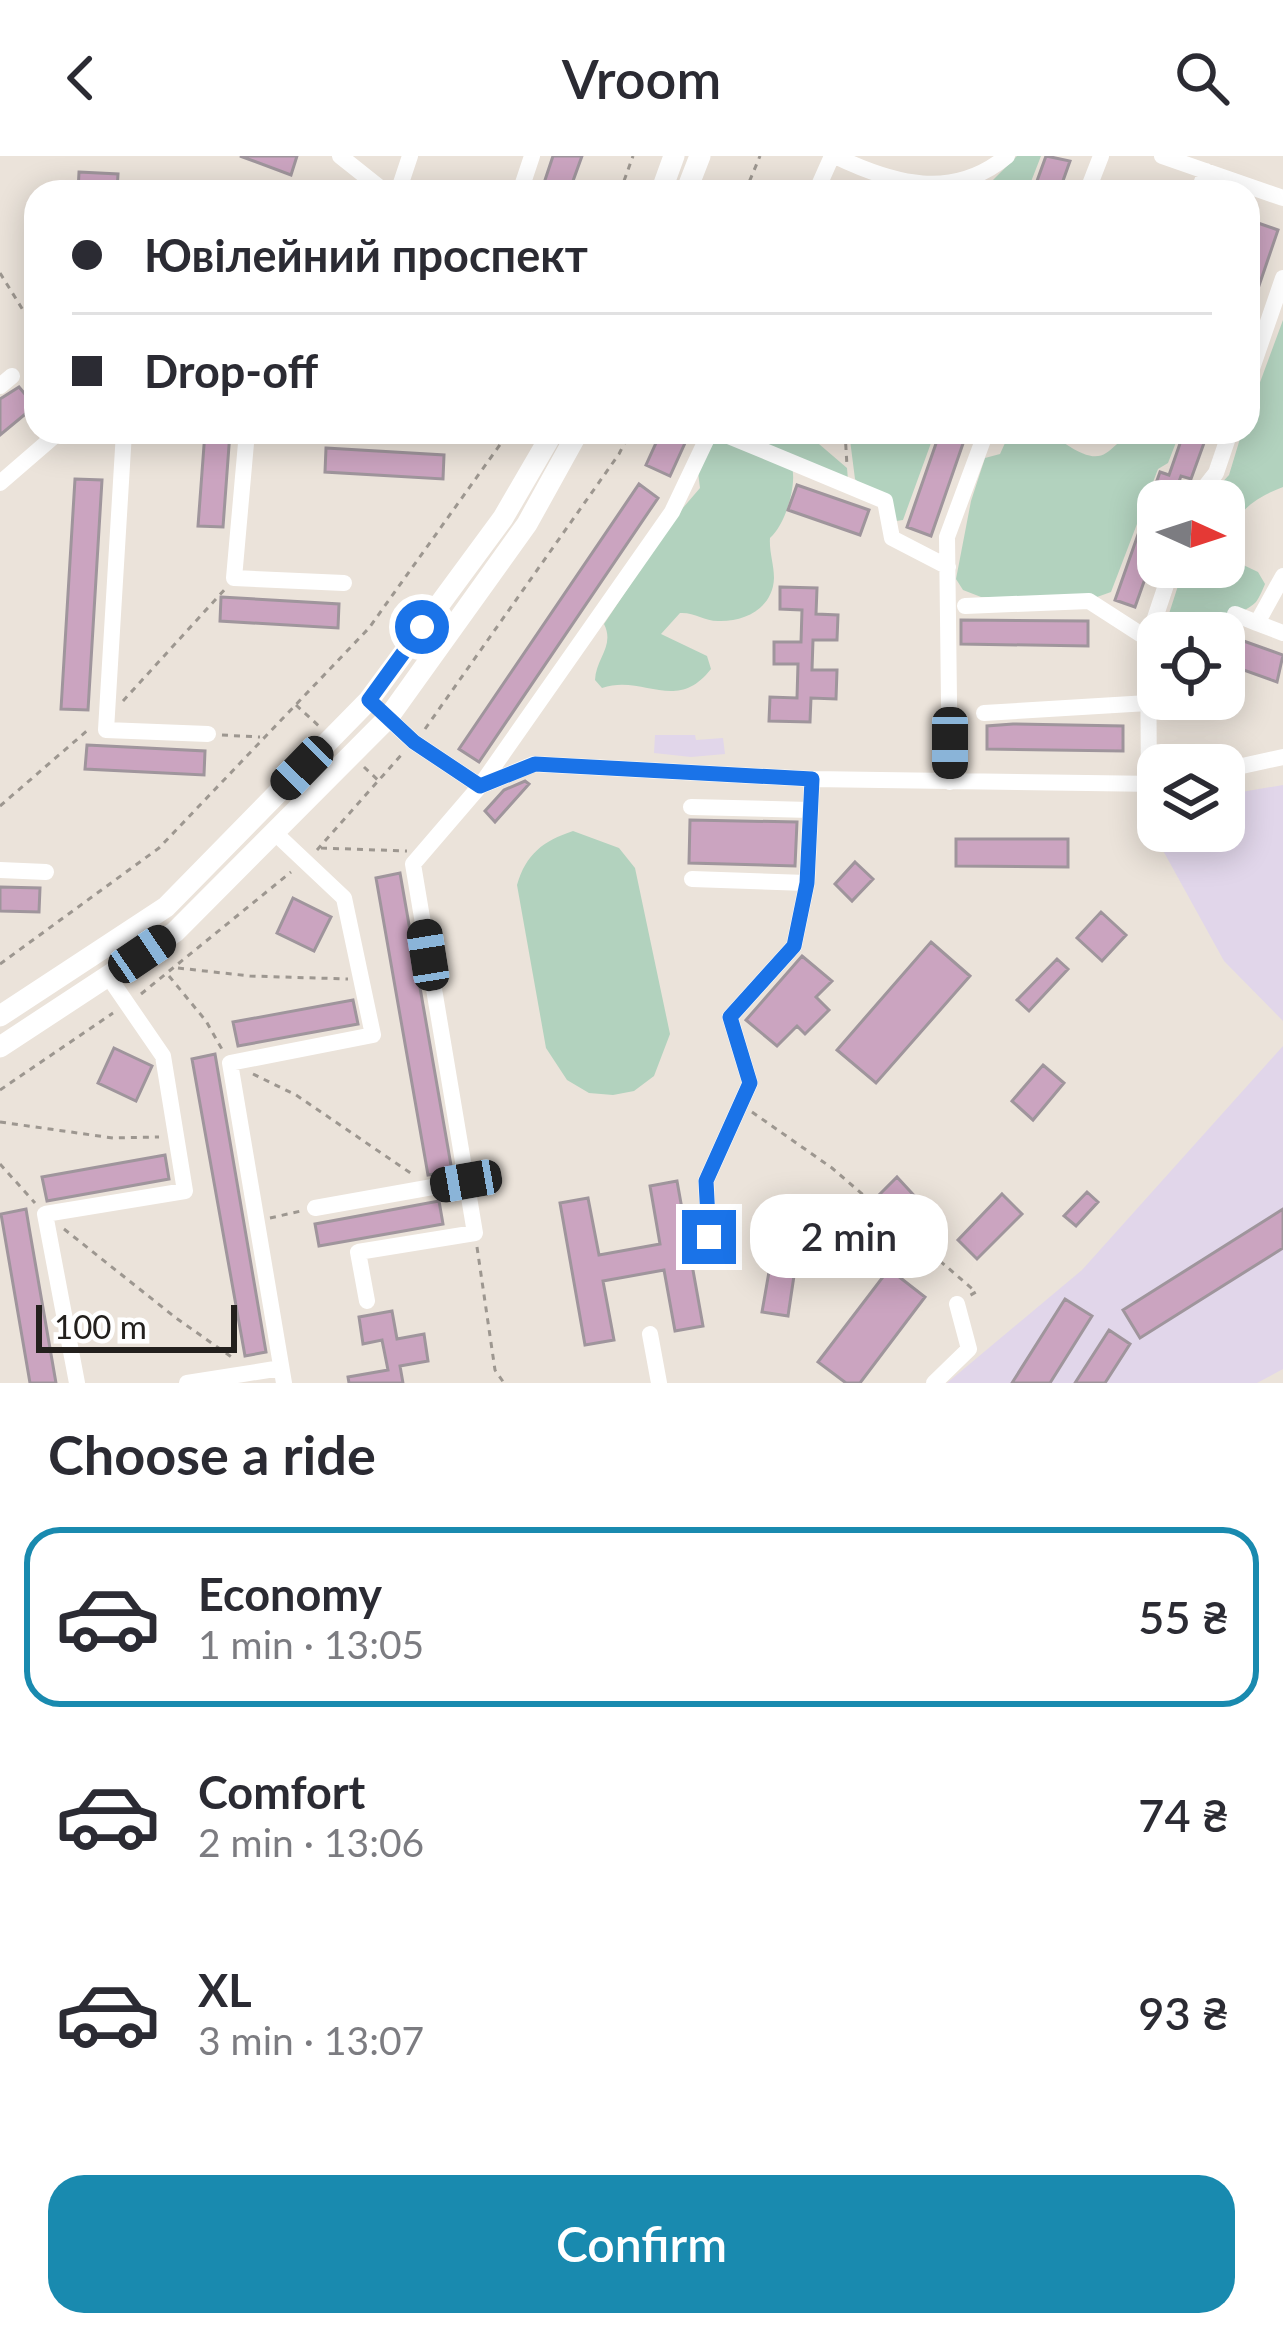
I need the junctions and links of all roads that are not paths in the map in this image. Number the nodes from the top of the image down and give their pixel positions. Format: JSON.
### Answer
{"nodes":[{"id":1,"x":340,"y":156,"type":"edge"},
{"id":2,"x":833,"y":156,"type":"edge"},
{"id":3,"x":1007,"y":156,"type":"edge"},
{"id":4,"x":1162,"y":156,"type":"edge"},
{"id":5,"x":1206,"y":171,"type":"junction"},
{"id":6,"x":370,"y":180,"type":"edge"},
{"id":7,"x":890,"y":180,"type":"edge"},
{"id":8,"x":968,"y":180,"type":"edge"},
{"id":9,"x":1203,"y":180,"type":"edge"},
{"id":10,"x":1232,"y":180,"type":"edge"},
{"id":11,"x":1283,"y":278,"type":"edge"},
{"id":12,"x":1260,"y":345,"type":"edge"},
{"id":13,"x":45,"y":444,"type":"edge"},
{"id":14,"x":123,"y":444,"type":"edge"},
{"id":15,"x":247,"y":444,"type":"edge"},
{"id":16,"x":546,"y":444,"type":"edge"},
{"id":17,"x":571,"y":444,"type":"edge"},
{"id":18,"x":704,"y":444,"type":"edge"},
{"id":19,"x":748,"y":444,"type":"edge"},
{"id":20,"x":982,"y":444,"type":"edge"},
{"id":21,"x":1226,"y":444,"type":"edge"},
{"id":22,"x":1210,"y":480,"type":"edge"},
{"id":23,"x":0,"y":484,"type":"edge"},
{"id":24,"x":948,"y":567,"type":"junction"},
{"id":25,"x":1283,"y":576,"type":"edge"},
{"id":26,"x":344,"y":583,"type":"dead end"},
{"id":27,"x":965,"y":606,"type":"dead end"},
{"id":28,"x":1245,"y":618,"type":"edge"},
{"id":29,"x":1257,"y":623,"type":"junction"},
{"id":30,"x":1137,"y":632,"type":"edge"},
{"id":31,"x":1283,"y":633,"type":"edge"},
{"id":32,"x":369,"y":700,"type":"junction"},
{"id":33,"x":1137,"y":705,"type":"edge"},
{"id":34,"x":984,"y":713,"type":"dead end"},
{"id":35,"x":388,"y":718,"type":"junction"},
{"id":36,"x":208,"y":734,"type":"road end"},
{"id":37,"x":1283,"y":757,"type":"edge"},
{"id":38,"x":1245,"y":765,"type":"edge"},
{"id":39,"x":812,"y":779,"type":"junction"},
{"id":40,"x":950,"y":782,"type":"junction"},
{"id":41,"x":1137,"y":785,"type":"edge"},
{"id":42,"x":480,"y":786,"type":"junction"},
{"id":43,"x":692,"y":807,"type":"dead end"},
{"id":44,"x":810,"y":810,"type":"junction"},
{"id":45,"x":274,"y":832,"type":"junction"},
{"id":46,"x":0,"y":870,"type":"edge"},
{"id":47,"x":46,"y":872,"type":"dead end"},
{"id":48,"x":692,"y":879,"type":"dead end"},
{"id":49,"x":807,"y":883,"type":"junction"},
{"id":50,"x":108,"y":976,"type":"junction"},
{"id":51,"x":0,"y":1016,"type":"edge"},
{"id":52,"x":0,"y":1047,"type":"edge"},
{"id":53,"x":466,"y":1181,"type":"junction"},
{"id":54,"x":315,"y":1208,"type":"road end"},
{"id":55,"x":709,"y":1237,"type":"dead end"},
{"id":56,"x":367,"y":1301,"type":"dead end"},
{"id":57,"x":957,"y":1304,"type":"road end"},
{"id":58,"x":650,"y":1334,"type":"dead end"},
{"id":59,"x":283,"y":1375,"type":"edge"},
{"id":60,"x":77,"y":1383,"type":"edge"},
{"id":61,"x":187,"y":1383,"type":"edge"},
{"id":62,"x":659,"y":1383,"type":"edge"},
{"id":63,"x":934,"y":1383,"type":"edge"}],
"edges":[{"from":1,"to":6,"type":"street"},
{"from":2,"to":7,"type":"street"},
{"from":3,"to":8,"type":"street"},
{"from":4,"to":5,"type":"street"},
{"from":5,"to":9,"type":"street"},
{"from":5,"to":10,"type":"street"},
{"from":11,"to":12,"type":"street"},
{"from":13,"to":23,"type":"street"},
{"from":14,"to":36,"type":"street"},
{"from":15,"to":26,"type":"street"},
{"from":16,"to":32,"type":"main road"},
{"from":17,"to":35,"type":"main road"},
{"from":18,"to":42,"type":"street"},
{"from":19,"to":24,"type":"street"},
{"from":20,"to":24,"type":"street"},
{"from":21,"to":22,"type":"street"},
{"from":24,"to":40,"type":"street"},
{"from":25,"to":29,"type":"street"},
{"from":27,"to":30,"type":"street"},
{"from":28,"to":29,"type":"street"},
{"from":29,"to":31,"type":"street"},
{"from":32,"to":35,"type":"main road"},
{"from":32,"to":51,"type":"main road"},
{"from":33,"to":34,"type":"street"},
{"from":35,"to":42,"type":"street"},
{"from":35,"to":45,"type":"main road"},
{"from":37,"to":38,"type":"street"},
{"from":39,"to":40,"type":"street"},
{"from":39,"to":42,"type":"street"},
{"from":39,"to":44,"type":"street"},
{"from":40,"to":41,"type":"street"},
{"from":42,"to":53,"type":"street"},
{"from":43,"to":44,"type":"street"},
{"from":44,"to":49,"type":"street"},
{"from":45,"to":50,"type":"main road"},
{"from":45,"to":59,"type":"street"},
{"from":46,"to":47,"type":"street"},
{"from":48,"to":49,"type":"street"},
{"from":49,"to":55,"type":"street"},
{"from":50,"to":52,"type":"main road"},
{"from":50,"to":60,"type":"street"},
{"from":53,"to":54,"type":"street"},
{"from":53,"to":56,"type":"street"},
{"from":57,"to":63,"type":"street"},
{"from":58,"to":62,"type":"street"},
{"from":59,"to":61,"type":"street"}]}
